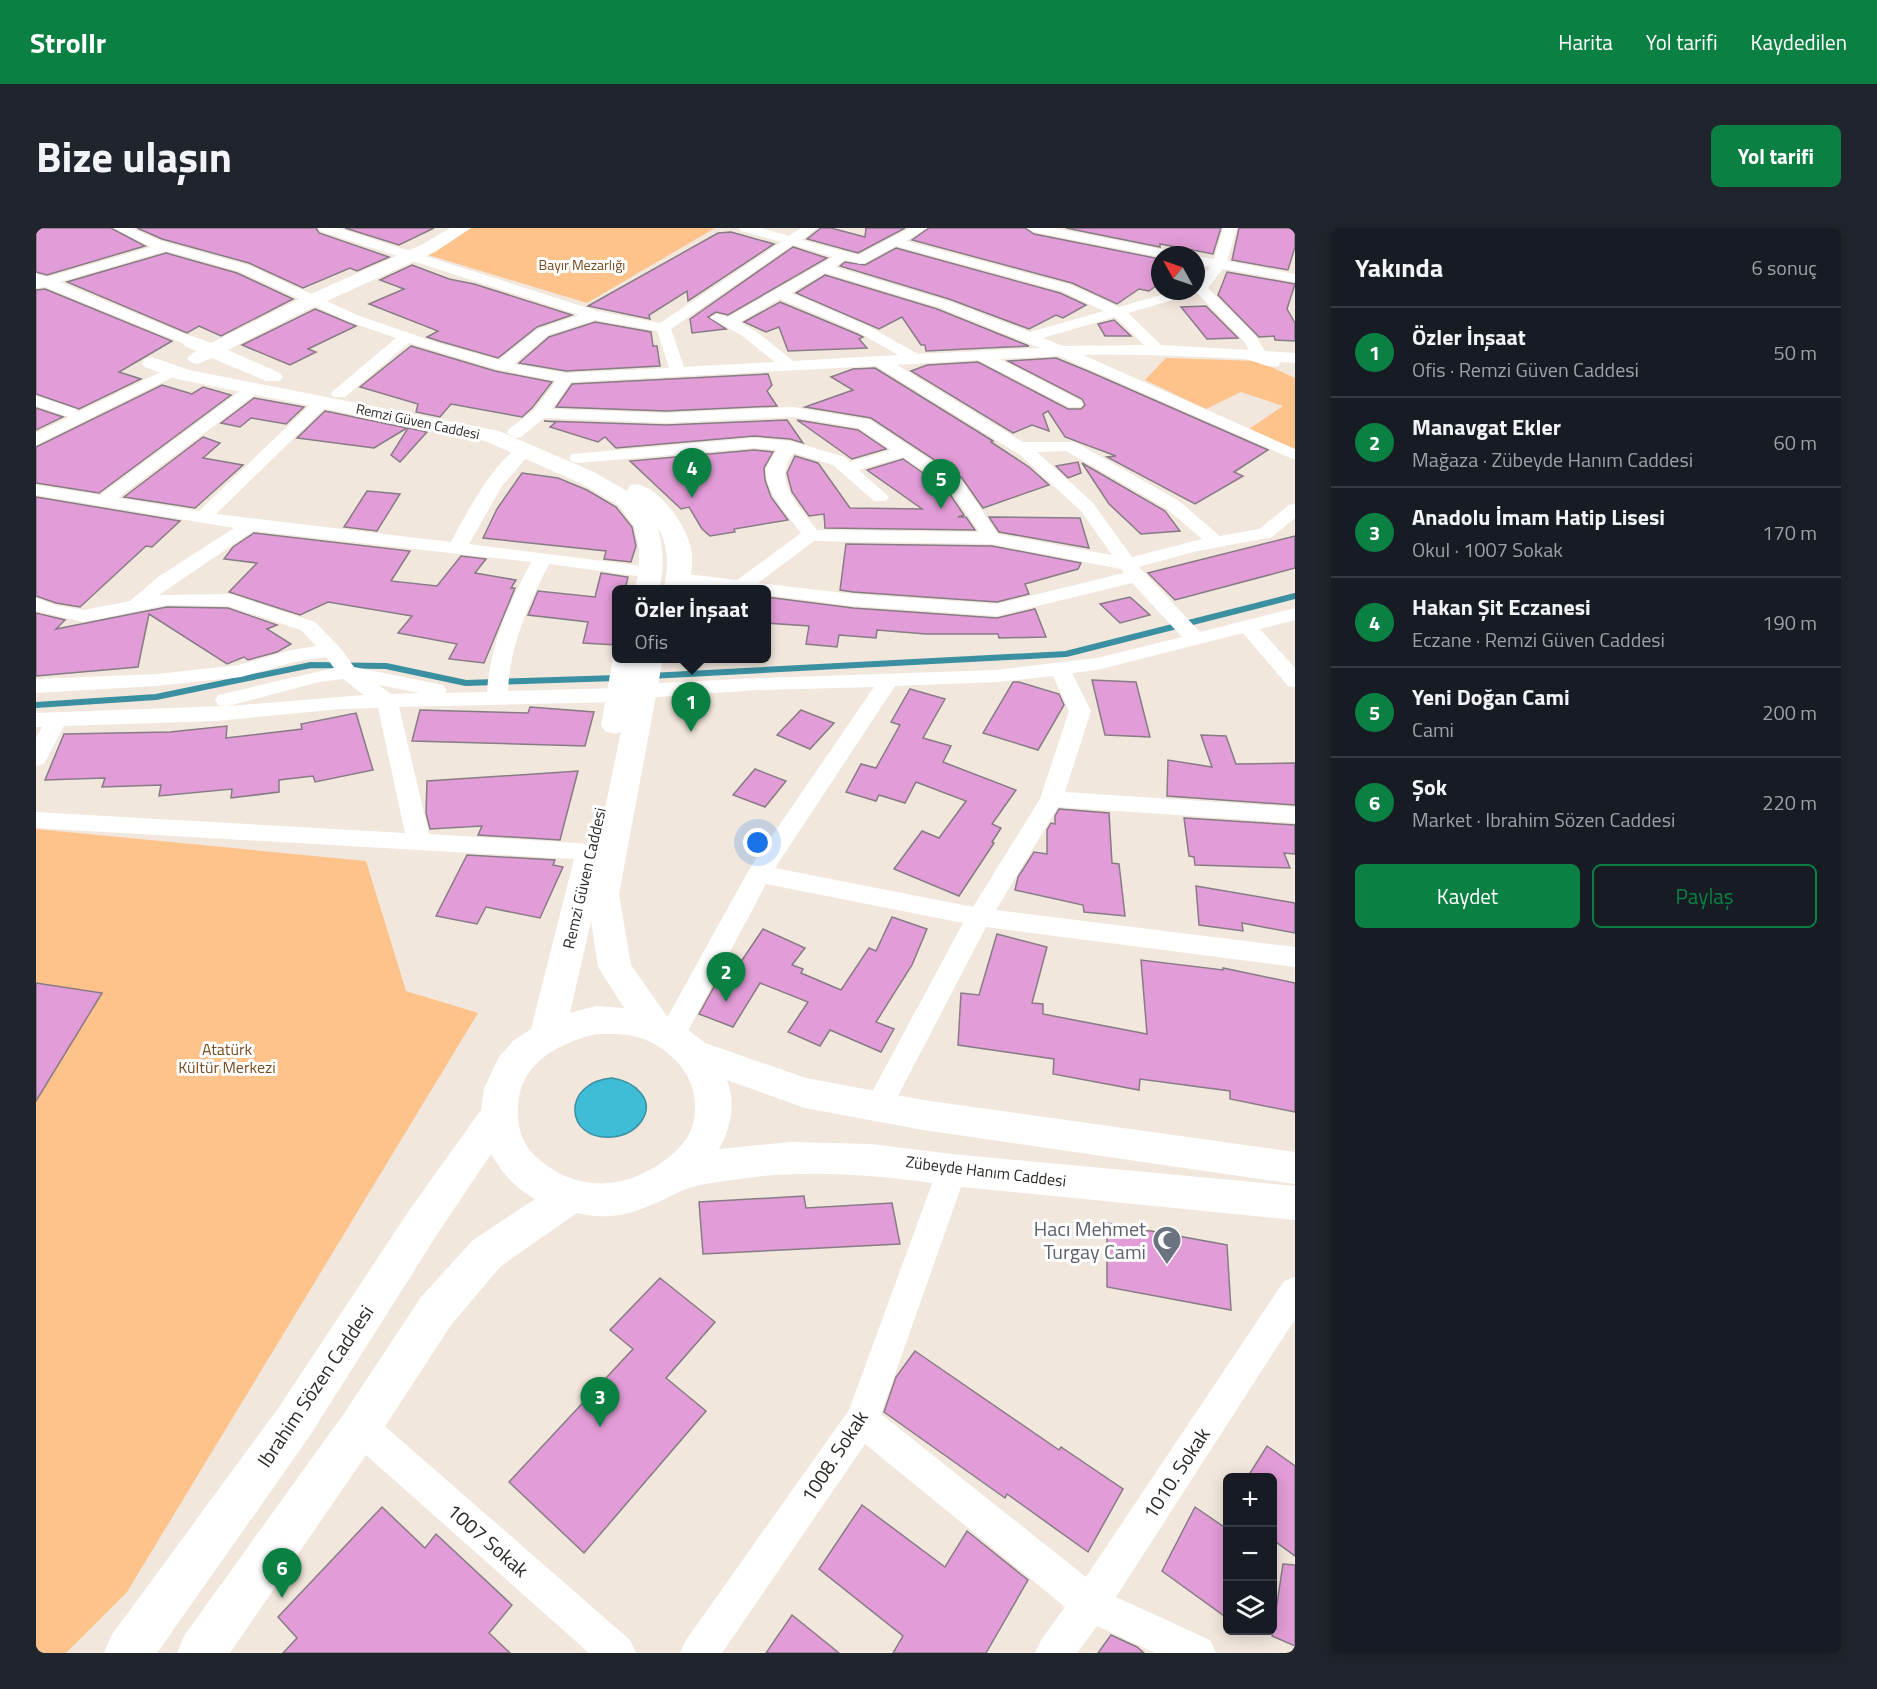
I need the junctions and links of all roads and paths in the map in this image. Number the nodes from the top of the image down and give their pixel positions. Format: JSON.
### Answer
{"nodes":[{"id":1,"x":120,"y":228,"type":"edge"},
{"id":2,"x":325,"y":228,"type":"edge"},
{"id":3,"x":443,"y":228,"type":"edge"},
{"id":4,"x":462,"y":228,"type":"edge"},
{"id":5,"x":746,"y":228,"type":"edge"},
{"id":6,"x":810,"y":228,"type":"edge"},
{"id":7,"x":920,"y":228,"type":"edge"},
{"id":8,"x":1034,"y":228,"type":"edge"},
{"id":9,"x":1230,"y":228,"type":"edge"},
{"id":10,"x":793,"y":241,"type":"junction"},
{"id":11,"x":896,"y":242,"type":"junction"},
{"id":12,"x":165,"y":247,"type":"junction"},
{"id":13,"x":1151,"y":251,"type":"edge"},
{"id":14,"x":406,"y":255,"type":"junction"},
{"id":15,"x":844,"y":256,"type":"junction"},
{"id":16,"x":1205,"y":262,"type":"edge"},
{"id":17,"x":1219,"y":265,"type":"junction"},
{"id":18,"x":824,"y":268,"type":"junction"},
{"id":19,"x":1295,"y":278,"type":"edge"},
{"id":20,"x":1205,"y":280,"type":"edge"},
{"id":21,"x":39,"y":282,"type":"edge"},
{"id":22,"x":779,"y":293,"type":"junction"},
{"id":23,"x":1205,"y":298,"type":"edge"},
{"id":24,"x":307,"y":299,"type":"junction"},
{"id":25,"x":1161,"y":300,"type":"edge"},
{"id":26,"x":692,"y":309,"type":"junction"},
{"id":27,"x":1118,"y":312,"type":"junction"},
{"id":28,"x":594,"y":315,"type":"junction"},
{"id":29,"x":730,"y":322,"type":"junction"},
{"id":30,"x":663,"y":328,"type":"junction"},
{"id":31,"x":407,"y":337,"type":"junction"},
{"id":32,"x":1029,"y":337,"type":"junction"},
{"id":33,"x":192,"y":342,"type":"junction"},
{"id":34,"x":1157,"y":349,"type":"junction"},
{"id":35,"x":212,"y":350,"type":"junction"},
{"id":36,"x":1063,"y":351,"type":"junction"},
{"id":37,"x":982,"y":355,"type":"junction"},
{"id":38,"x":1260,"y":357,"type":"junction"},
{"id":39,"x":1295,"y":358,"type":"edge"},
{"id":40,"x":915,"y":359,"type":"junction"},
{"id":41,"x":879,"y":361,"type":"junction"},
{"id":42,"x":152,"y":363,"type":"junction"},
{"id":43,"x":502,"y":366,"type":"junction"},
{"id":44,"x":789,"y":366,"type":"junction"},
{"id":45,"x":173,"y":371,"type":"junction"},
{"id":46,"x":678,"y":372,"type":"junction"},
{"id":47,"x":1295,"y":372,"type":"edge"},
{"id":48,"x":566,"y":378,"type":"junction"},
{"id":49,"x":254,"y":388,"type":"junction"},
{"id":50,"x":330,"y":398,"type":"junction"},
{"id":51,"x":36,"y":401,"type":"edge"},
{"id":52,"x":1075,"y":404,"type":"dead end"},
{"id":53,"x":70,"y":412,"type":"junction"},
{"id":54,"x":540,"y":413,"type":"junction"},
{"id":55,"x":36,"y":429,"type":"edge"},
{"id":56,"x":36,"y":440,"type":"edge"},
{"id":57,"x":519,"y":442,"type":"junction"},
{"id":58,"x":790,"y":446,"type":"junction"},
{"id":59,"x":1020,"y":447,"type":"junction"},
{"id":60,"x":905,"y":451,"type":"junction"},
{"id":61,"x":1295,"y":455,"type":"edge"},
{"id":62,"x":578,"y":458,"type":"junction"},
{"id":63,"x":847,"y":468,"type":"junction"},
{"id":64,"x":36,"y":490,"type":"edge"},
{"id":65,"x":880,"y":497,"type":"dead end"},
{"id":66,"x":103,"y":501,"type":"junction"},
{"id":67,"x":1295,"y":509,"type":"edge"},
{"id":68,"x":202,"y":518,"type":"junction"},
{"id":69,"x":249,"y":525,"type":"junction"},
{"id":70,"x":812,"y":535,"type":"junction"},
{"id":71,"x":992,"y":538,"type":"junction"},
{"id":72,"x":1216,"y":542,"type":"junction"},
{"id":73,"x":457,"y":548,"type":"junction"},
{"id":74,"x":542,"y":558,"type":"junction"},
{"id":75,"x":1132,"y":570,"type":"junction"},
{"id":76,"x":649,"y":581,"type":"edge"},
{"id":77,"x":676,"y":584,"type":"edge"},
{"id":78,"x":709,"y":585,"type":"edge"},
{"id":79,"x":743,"y":585,"type":"edge"},
{"id":80,"x":771,"y":590,"type":"edge"},
{"id":81,"x":36,"y":604,"type":"edge"},
{"id":82,"x":136,"y":605,"type":"junction"},
{"id":83,"x":1295,"y":615,"type":"edge"},
{"id":84,"x":1246,"y":626,"type":"junction"},
{"id":85,"x":1190,"y":635,"type":"junction"},
{"id":86,"x":340,"y":661,"type":"junction"},
{"id":87,"x":1060,"y":669,"type":"junction"},
{"id":88,"x":635,"y":674,"type":"edge"},
{"id":89,"x":888,"y":681,"type":"junction"},
{"id":90,"x":1295,"y":681,"type":"edge"},
{"id":91,"x":36,"y":686,"type":"edge"},
{"id":92,"x":494,"y":696,"type":"junction"},
{"id":93,"x":387,"y":701,"type":"junction"},
{"id":94,"x":140,"y":716,"type":"junction"},
{"id":95,"x":46,"y":719,"type":"edge"},
{"id":96,"x":36,"y":759,"type":"edge"},
{"id":97,"x":1051,"y":799,"type":"junction"},
{"id":98,"x":1295,"y":815,"type":"edge"},
{"id":99,"x":36,"y":820,"type":"edge"},
{"id":100,"x":419,"y":842,"type":"junction"},
{"id":101,"x":592,"y":852,"type":"junction"},
{"id":102,"x":759,"y":874,"type":"junction"},
{"id":103,"x":979,"y":917,"type":"junction"},
{"id":104,"x":1295,"y":957,"type":"edge"},
{"id":105,"x":547,"y":1036,"type":"junction"},
{"id":106,"x":674,"y":1040,"type":"junction"},
{"id":107,"x":878,"y":1107,"type":"junction"},
{"id":108,"x":497,"y":1116,"type":"junction"},
{"id":109,"x":1295,"y":1168,"type":"edge"},
{"id":110,"x":952,"y":1170,"type":"junction"},
{"id":111,"x":677,"y":1176,"type":"junction"},
{"id":112,"x":572,"y":1196,"type":"junction"},
{"id":113,"x":1295,"y":1203,"type":"edge"},
{"id":114,"x":1295,"y":1292,"type":"edge"},
{"id":115,"x":862,"y":1420,"type":"junction"},
{"id":116,"x":360,"y":1427,"type":"junction"},
{"id":117,"x":1090,"y":1604,"type":"junction"},
{"id":118,"x":128,"y":1653,"type":"edge"},
{"id":119,"x":201,"y":1653,"type":"edge"},
{"id":120,"x":617,"y":1653,"type":"edge"},
{"id":121,"x":699,"y":1653,"type":"edge"},
{"id":122,"x":1054,"y":1653,"type":"edge"},
{"id":123,"x":1197,"y":1653,"type":"edge"}],
"edges":[{"from":1,"to":12,"type":"street"},
{"from":2,"to":14,"type":"street"},
{"from":3,"to":14,"type":"main road"},
{"from":4,"to":14,"type":"main road"},
{"from":5,"to":10,"type":"street"},
{"from":6,"to":10,"type":"street"},
{"from":7,"to":11,"type":"street"},
{"from":8,"to":13,"type":"street"},
{"from":9,"to":17,"type":"street"},
{"from":10,"to":15,"type":"street"},
{"from":10,"to":26,"type":"street"},
{"from":11,"to":15,"type":"street"},
{"from":11,"to":27,"type":"street"},
{"from":12,"to":21,"type":"street"},
{"from":12,"to":24,"type":"street"},
{"from":14,"to":24,"type":"main road"},
{"from":14,"to":28,"type":"street"},
{"from":15,"to":18,"type":"street"},
{"from":16,"to":17,"type":"street"},
{"from":17,"to":19,"type":"street"},
{"from":17,"to":20,"type":"street"},
{"from":18,"to":22,"type":"street"},
{"from":18,"to":32,"type":"street"},
{"from":21,"to":33,"type":"street"},
{"from":22,"to":29,"type":"street"},
{"from":22,"to":40,"type":"street"},
{"from":23,"to":38,"type":"street"},
{"from":24,"to":31,"type":"street"},
{"from":24,"to":33,"type":"main road"},
{"from":24,"to":35,"type":"main road"},
{"from":25,"to":27,"type":"street"},
{"from":26,"to":29,"type":"street"},
{"from":26,"to":30,"type":"street"},
{"from":27,"to":32,"type":"street"},
{"from":27,"to":34,"type":"street"},
{"from":28,"to":30,"type":"street"},
{"from":28,"to":43,"type":"street"},
{"from":29,"to":44,"type":"street"},
{"from":30,"to":46,"type":"street"},
{"from":31,"to":43,"type":"street"},
{"from":31,"to":50,"type":"street"},
{"from":32,"to":36,"type":"street"},
{"from":33,"to":35,"type":"main road","name":"Remzi Güven Caddesi"},
{"from":33,"to":42,"type":"main road"},
{"from":34,"to":36,"type":"street"},
{"from":34,"to":38,"type":"street"},
{"from":35,"to":45,"type":"main road"},
{"from":35,"to":50,"type":"main road","name":"Remzi Güven Caddesi"},
{"from":36,"to":37,"type":"street"},
{"from":36,"to":61,"type":"street"},
{"from":37,"to":40,"type":"street"},
{"from":37,"to":52,"type":"street"},
{"from":38,"to":39,"type":"street"},
{"from":38,"to":47,"type":"street"},
{"from":40,"to":41,"type":"street"},
{"from":41,"to":44,"type":"street"},
{"from":41,"to":59,"type":"street"},
{"from":42,"to":45,"type":"main road","name":"Remzi Güven Caddesi"},
{"from":42,"to":53,"type":"street"},
{"from":43,"to":48,"type":"street"},
{"from":44,"to":46,"type":"street"},
{"from":45,"to":49,"type":"main road","name":"Remzi Güven Caddesi"},
{"from":45,"to":56,"type":"street"},
{"from":46,"to":48,"type":"street"},
{"from":48,"to":54,"type":"street"},
{"from":49,"to":50,"type":"main road","name":"Remzi Güven Caddesi"},
{"from":49,"to":66,"type":"street"},
{"from":50,"to":57,"type":"main road","name":"Remzi Güven Caddesi"},
{"from":50,"to":68,"type":"street"},
{"from":51,"to":53,"type":"street"},
{"from":53,"to":55,"type":"street"},
{"from":54,"to":57,"type":"street"},
{"from":54,"to":60,"type":"street"},
{"from":57,"to":62,"type":"main road","name":"Remzi Güven Caddesi"},
{"from":57,"to":73,"type":"street"},
{"from":57,"to":76,"type":"main road","name":"Remzi Güven Caddesi"},
{"from":58,"to":62,"type":"street"},
{"from":58,"to":63,"type":"street"},
{"from":58,"to":70,"type":"street"},
{"from":59,"to":72,"type":"street"},
{"from":59,"to":75,"type":"street"},
{"from":60,"to":63,"type":"street"},
{"from":60,"to":71,"type":"street"},
{"from":62,"to":77,"type":"main road","name":"Remzi Güven Caddesi"},
{"from":63,"to":65,"type":"street"},
{"from":64,"to":66,"type":"street"},
{"from":66,"to":68,"type":"street"},
{"from":67,"to":72,"type":"street"},
{"from":68,"to":69,"type":"street"},
{"from":69,"to":73,"type":"street"},
{"from":69,"to":82,"type":"street"},
{"from":70,"to":71,"type":"street"},
{"from":70,"to":79,"type":"street"},
{"from":71,"to":75,"type":"street"},
{"from":72,"to":75,"type":"street"},
{"from":73,"to":74,"type":"street"},
{"from":74,"to":76,"type":"street"},
{"from":74,"to":92,"type":"street"},
{"from":75,"to":80,"type":"street"},
{"from":75,"to":85,"type":"street"},
{"from":77,"to":78,"type":"street"},
{"from":81,"to":82,"type":"street"},
{"from":82,"to":86,"type":"street"},
{"from":83,"to":84,"type":"street"},
{"from":84,"to":85,"type":"street"},
{"from":84,"to":90,"type":"street"},
{"from":85,"to":87,"type":"street"},
{"from":86,"to":91,"type":"street"},
{"from":86,"to":92,"type":"street"},
{"from":86,"to":93,"type":"street"},
{"from":86,"to":94,"type":"street"},
{"from":87,"to":89,"type":"street"},
{"from":87,"to":97,"type":"street"},
{"from":88,"to":89,"type":"street"},
{"from":88,"to":92,"type":"street"},
{"from":88,"to":101,"type":"main road","name":"Remzi Güven Caddesi"},
{"from":88,"to":106,"type":"main road","name":"Remzi Güven Caddesi"},
{"from":89,"to":102,"type":"street"},
{"from":92,"to":93,"type":"street"},
{"from":93,"to":94,"type":"street"},
{"from":93,"to":100,"type":"street"},
{"from":94,"to":95,"type":"street"},
{"from":95,"to":96,"type":"street"},
{"from":97,"to":98,"type":"street"},
{"from":97,"to":103,"type":"street"},
{"from":99,"to":100,"type":"street"},
{"from":100,"to":101,"type":"street"},
{"from":101,"to":105,"type":"main road","name":"Remzi Güven Caddesi"},
{"from":102,"to":103,"type":"street"},
{"from":102,"to":106,"type":"street"},
{"from":103,"to":104,"type":"street"},
{"from":103,"to":107,"type":"street"},
{"from":105,"to":106,"type":"main road"},
{"from":105,"to":108,"type":"main road"},
{"from":106,"to":107,"type":"main road"},
{"from":106,"to":111,"type":"main road"},
{"from":107,"to":109,"type":"main road"},
{"from":108,"to":112,"type":"main road"},
{"from":108,"to":118,"type":"main road","name":"Ibrahim Sözen Caddesi"},
{"from":110,"to":111,"type":"main road","name":"Zübeyde Hanım Caddesi"},
{"from":110,"to":113,"type":"main road","name":"Zübeyde Hanım Caddesi"},
{"from":110,"to":115,"type":"street","name":"1008. Sokak"},
{"from":111,"to":112,"type":"main road"},
{"from":112,"to":116,"type":"main road"},
{"from":114,"to":117,"type":"street","name":"1010. Sokak"},
{"from":115,"to":117,"type":"street"},
{"from":115,"to":121,"type":"street","name":"1008. Sokak"},
{"from":116,"to":119,"type":"main road"},
{"from":116,"to":120,"type":"street","name":"1007 Sokak"},
{"from":117,"to":122,"type":"street","name":"1010. Sokak"},
{"from":117,"to":123,"type":"street"}]}
